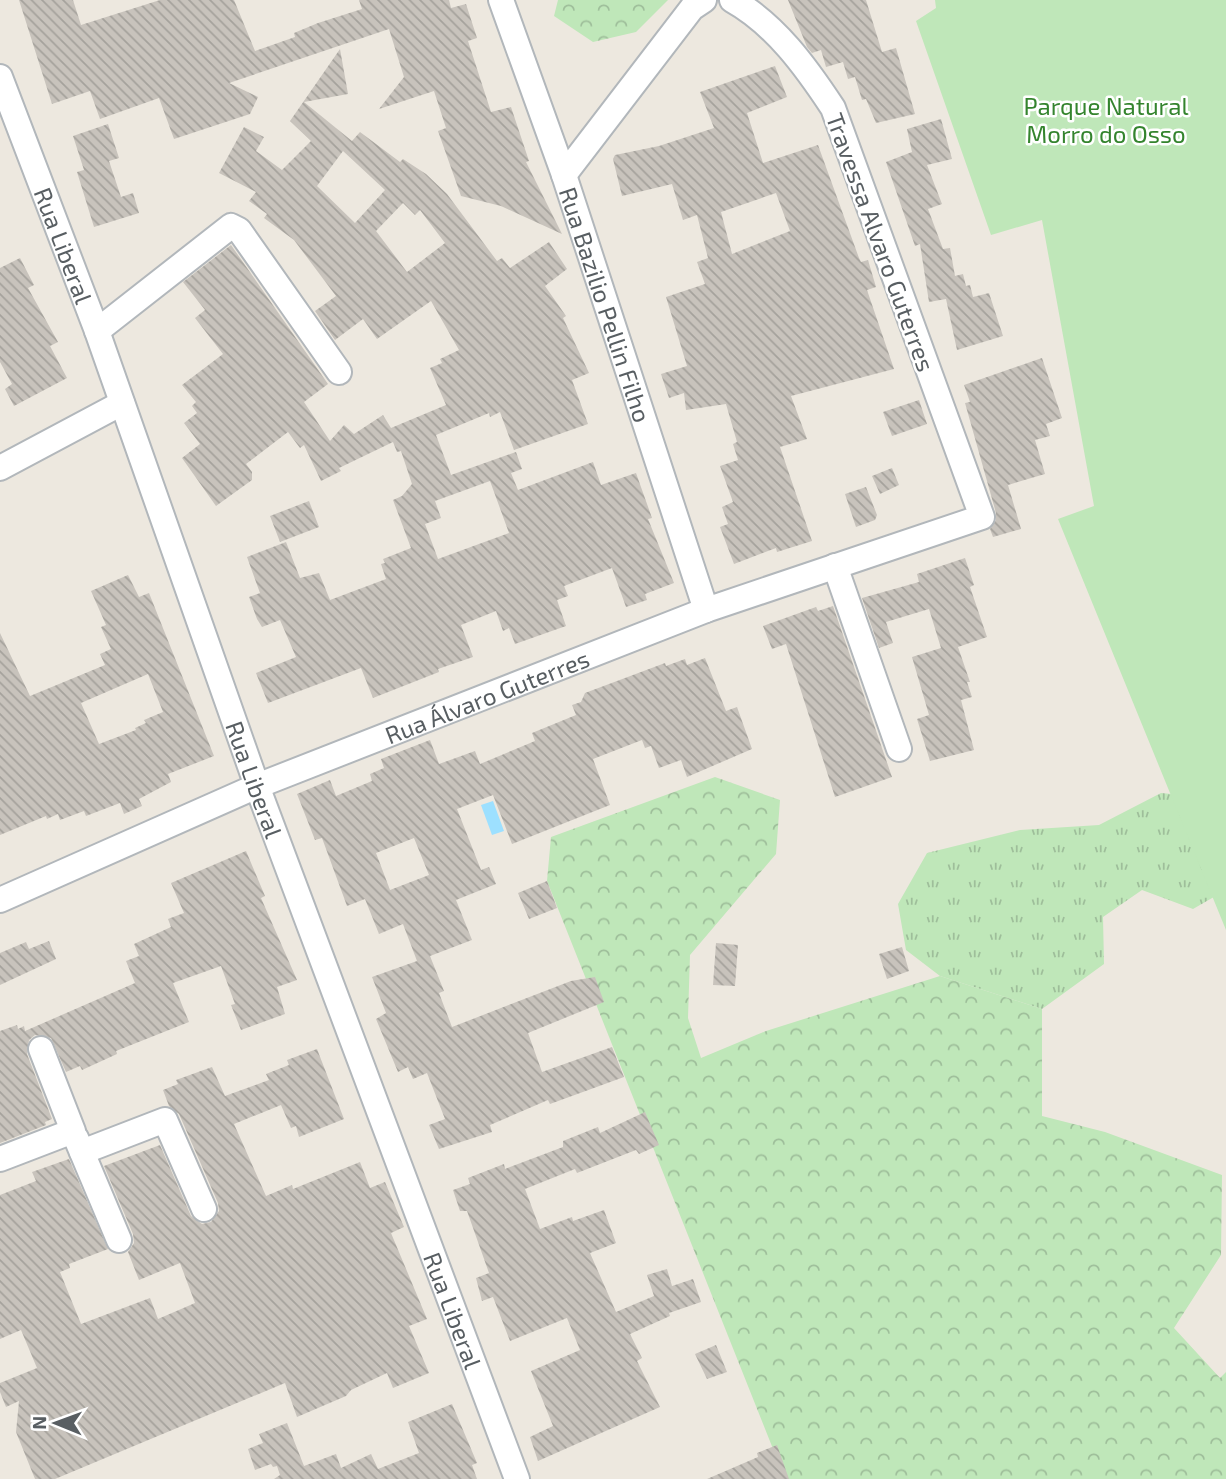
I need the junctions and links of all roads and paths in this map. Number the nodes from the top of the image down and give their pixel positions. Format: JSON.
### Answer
{"nodes":[{"id":1,"x":501,"y":0,"type":"edge"},
{"id":2,"x":704,"y":0,"type":"edge"},
{"id":3,"x":732,"y":0,"type":"edge"},
{"id":4,"x":0,"y":77,"type":"edge"},
{"id":5,"x":564,"y":175,"type":"junction"},
{"id":6,"x":97,"y":331,"type":"junction"},
{"id":7,"x":339,"y":372,"type":"dead end"},
{"id":8,"x":122,"y":403,"type":"junction"},
{"id":9,"x":0,"y":468,"type":"edge"},
{"id":10,"x":982,"y":517,"type":"joint"},
{"id":11,"x":835,"y":566,"type":"junction"},
{"id":12,"x":706,"y":610,"type":"junction"},
{"id":13,"x":899,"y":749,"type":"dead end"},
{"id":14,"x":257,"y":786,"type":"junction"},
{"id":15,"x":0,"y":900,"type":"edge"},
{"id":16,"x":41,"y":1049,"type":"dead end"},
{"id":17,"x":78,"y":1141,"type":"junction"},
{"id":18,"x":0,"y":1159,"type":"edge"},
{"id":19,"x":204,"y":1209,"type":"dead end"},
{"id":20,"x":119,"y":1240,"type":"dead end"},
{"id":21,"x":517,"y":1479,"type":"edge"}],
"edges":[{"from":1,"to":5,"type":"street","name":"Rua Bazilio Pellin Filho"},
{"from":2,"to":5,"type":"street"},
{"from":3,"to":10,"type":"street","name":"Travessa Alvaro Guterres"},
{"from":4,"to":6,"type":"street","name":"Rua Liberal"},
{"from":5,"to":12,"type":"street","name":"Rua Bazilio Pellin Filho"},
{"from":6,"to":7,"type":"street"},
{"from":6,"to":8,"type":"street","name":"Rua Liberal"},
{"from":8,"to":9,"type":"street"},
{"from":8,"to":14,"type":"street","name":"Rua Liberal"},
{"from":10,"to":11,"type":"street","name":"Rua Álvaro Guterres"},
{"from":11,"to":12,"type":"street","name":"Rua Álvaro Guterres"},
{"from":11,"to":13,"type":"street"},
{"from":12,"to":14,"type":"street","name":"Rua Álvaro Guterres"},
{"from":14,"to":15,"type":"street","name":"Rua Álvaro Guterres"},
{"from":14,"to":21,"type":"street","name":"Rua Liberal"},
{"from":16,"to":17,"type":"street"},
{"from":17,"to":18,"type":"street"},
{"from":17,"to":19,"type":"street"},
{"from":17,"to":20,"type":"street"}]}
